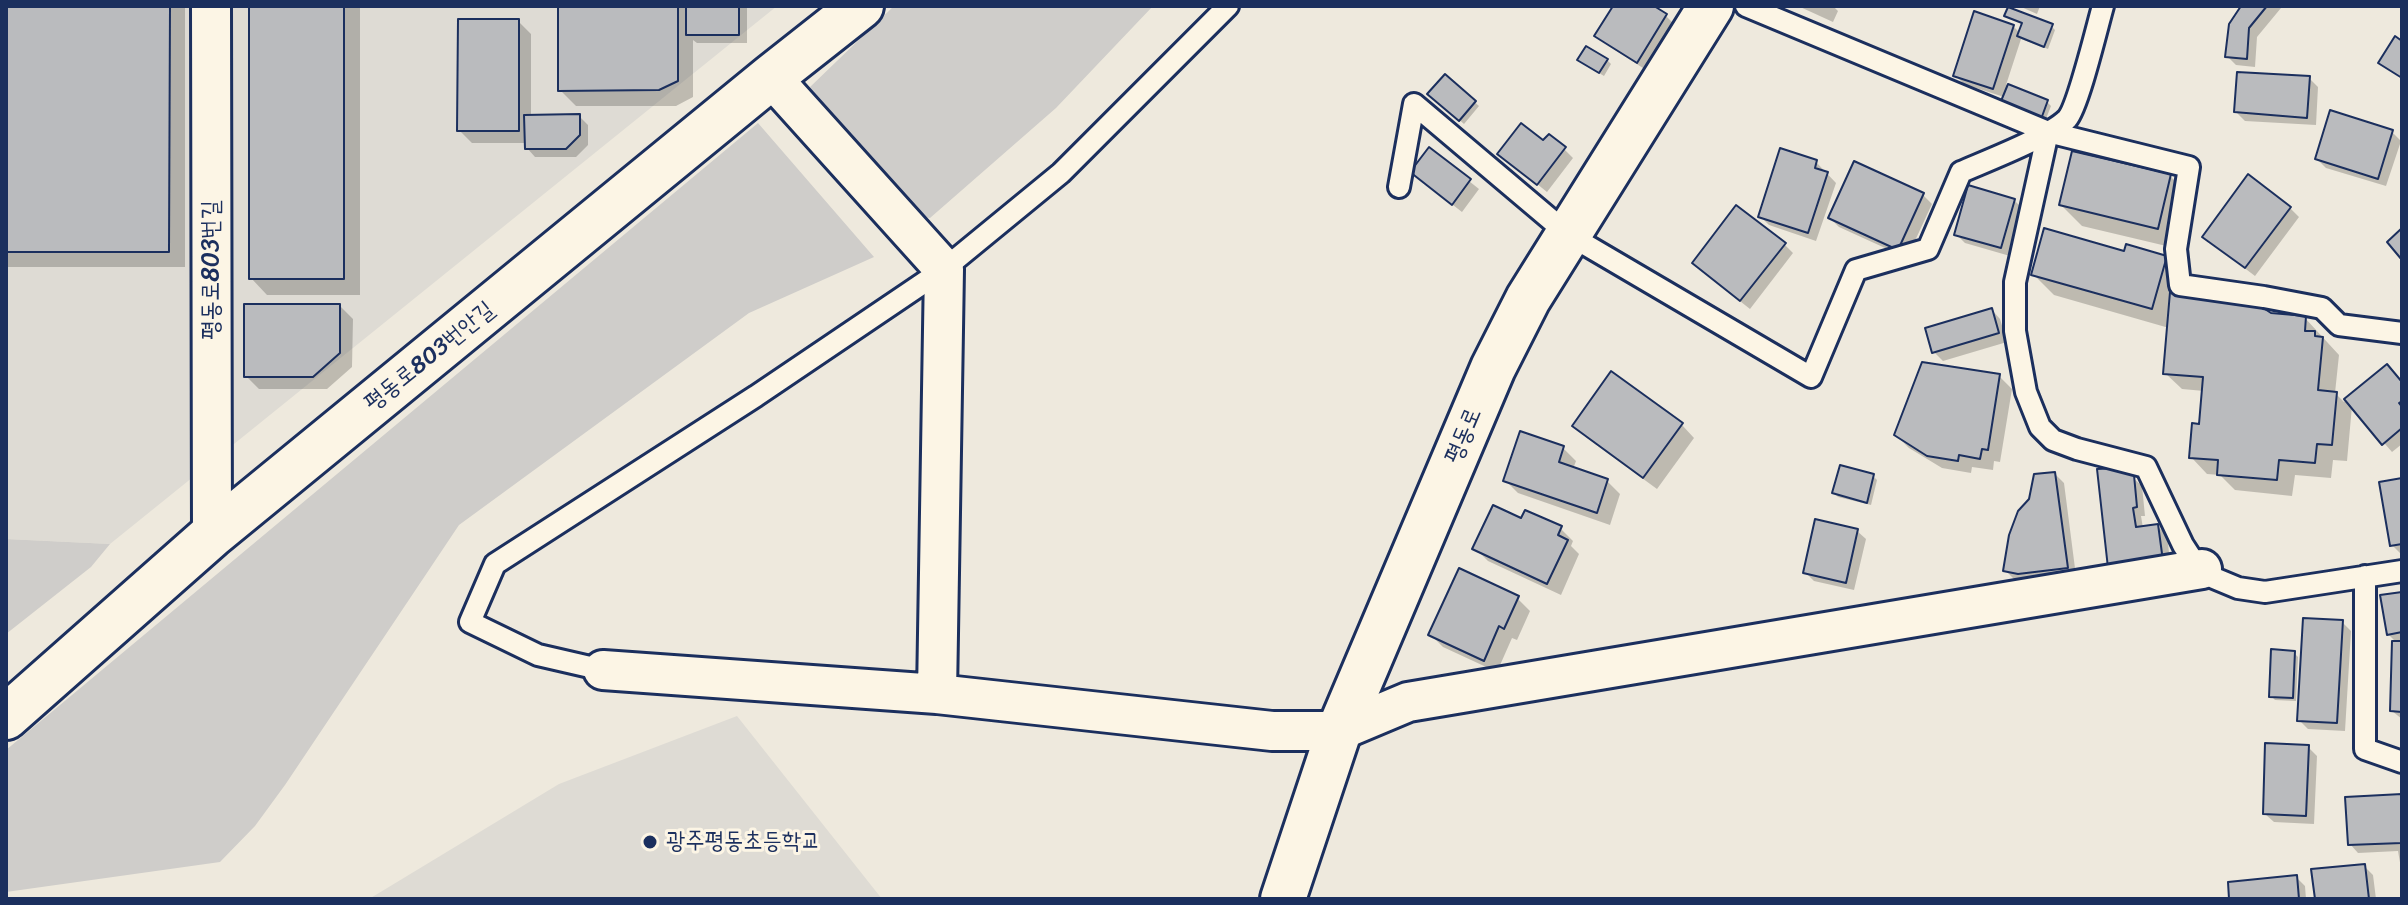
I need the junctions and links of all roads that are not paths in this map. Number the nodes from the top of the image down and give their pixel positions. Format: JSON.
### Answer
{"nodes":[{"id":1,"x":211,"y":6,"type":"edge"},
{"id":2,"x":861,"y":6,"type":"edge"},
{"id":3,"x":1228,"y":6,"type":"edge"},
{"id":4,"x":1711,"y":6,"type":"edge"},
{"id":5,"x":1746,"y":6,"type":"edge"},
{"id":6,"x":2103,"y":6,"type":"edge"},
{"id":7,"x":771,"y":77,"type":"junction"},
{"id":8,"x":2048,"y":132,"type":"junction"},
{"id":9,"x":1399,"y":187,"type":"dead end"},
{"id":10,"x":1569,"y":235,"type":"junction"},
{"id":11,"x":944,"y":269,"type":"junction"},
{"id":12,"x":2402,"y":333,"type":"edge"},
{"id":13,"x":212,"y":535,"type":"junction"},
{"id":14,"x":2202,"y":569,"type":"junction"},
{"id":15,"x":2402,"y":571,"type":"edge"},
{"id":16,"x":2365,"y":576,"type":"junction"},
{"id":17,"x":603,"y":670,"type":"joint"},
{"id":18,"x":937,"y":694,"type":"junction"},
{"id":19,"x":6,"y":717,"type":"edge"},
{"id":20,"x":1339,"y":731,"type":"junction"},
{"id":21,"x":2402,"y":762,"type":"edge"},
{"id":22,"x":1283,"y":899,"type":"edge"}],
"edges":[{"from":1,"to":13,"type":"street","name":"평동로803번길"},
{"from":2,"to":7,"type":"street","name":"평동로803번안길"},
{"from":3,"to":11,"type":"lane"},
{"from":4,"to":10,"type":"street","name":"평동로"},
{"from":5,"to":8,"type":"lane"},
{"from":6,"to":8,"type":"lane"},
{"from":7,"to":11,"type":"street"},
{"from":7,"to":13,"type":"street","name":"평동로803번안길"},
{"from":8,"to":10,"type":"lane"},
{"from":8,"to":12,"type":"lane"},
{"from":8,"to":14,"type":"lane"},
{"from":9,"to":10,"type":"lane"},
{"from":10,"to":20,"type":"street","name":"평동로"},
{"from":11,"to":17,"type":"lane"},
{"from":11,"to":18,"type":"street"},
{"from":13,"to":19,"type":"street","name":"평동로803번안길"},
{"from":14,"to":16,"type":"lane"},
{"from":14,"to":20,"type":"street"},
{"from":15,"to":16,"type":"lane"},
{"from":16,"to":21,"type":"lane"},
{"from":17,"to":18,"type":"street"},
{"from":18,"to":20,"type":"street"},
{"from":20,"to":22,"type":"street","name":"평동로"}]}
